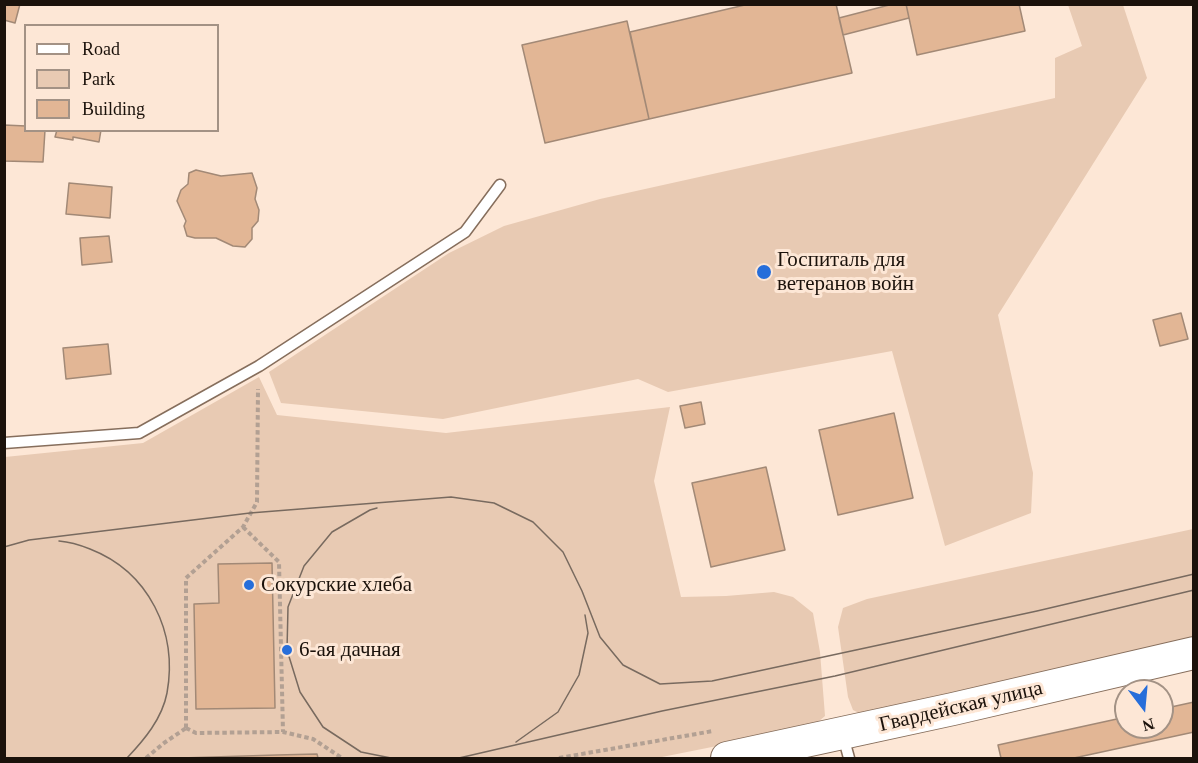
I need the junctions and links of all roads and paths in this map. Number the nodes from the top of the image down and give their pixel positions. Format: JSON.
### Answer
{"nodes":[{"id":1,"x":500,"y":185,"type":"dead end"},
{"id":2,"x":258,"y":387,"type":"dead end"},
{"id":3,"x":4,"y":443,"type":"edge"},
{"id":4,"x":243,"y":527,"type":"junction"},
{"id":5,"x":1194,"y":653,"type":"edge"},
{"id":6,"x":186,"y":728,"type":"junction"},
{"id":7,"x":283,"y":732,"type":"junction"},
{"id":8,"x":846,"y":746,"type":"edge"},
{"id":9,"x":146,"y":759,"type":"edge"},
{"id":10,"x":342,"y":759,"type":"edge"},
{"id":11,"x":727,"y":759,"type":"edge"}],
"edges":[{"from":1,"to":3,"type":"lane"},
{"from":2,"to":4,"type":"path"},
{"from":4,"to":6,"type":"path"},
{"from":4,"to":7,"type":"path"},
{"from":5,"to":8,"type":"street","name":"Гвардейская улица"},
{"from":6,"to":7,"type":"path"},
{"from":6,"to":9,"type":"path"},
{"from":7,"to":10,"type":"path"},
{"from":8,"to":11,"type":"street","name":"Гвардейская улица"}]}
